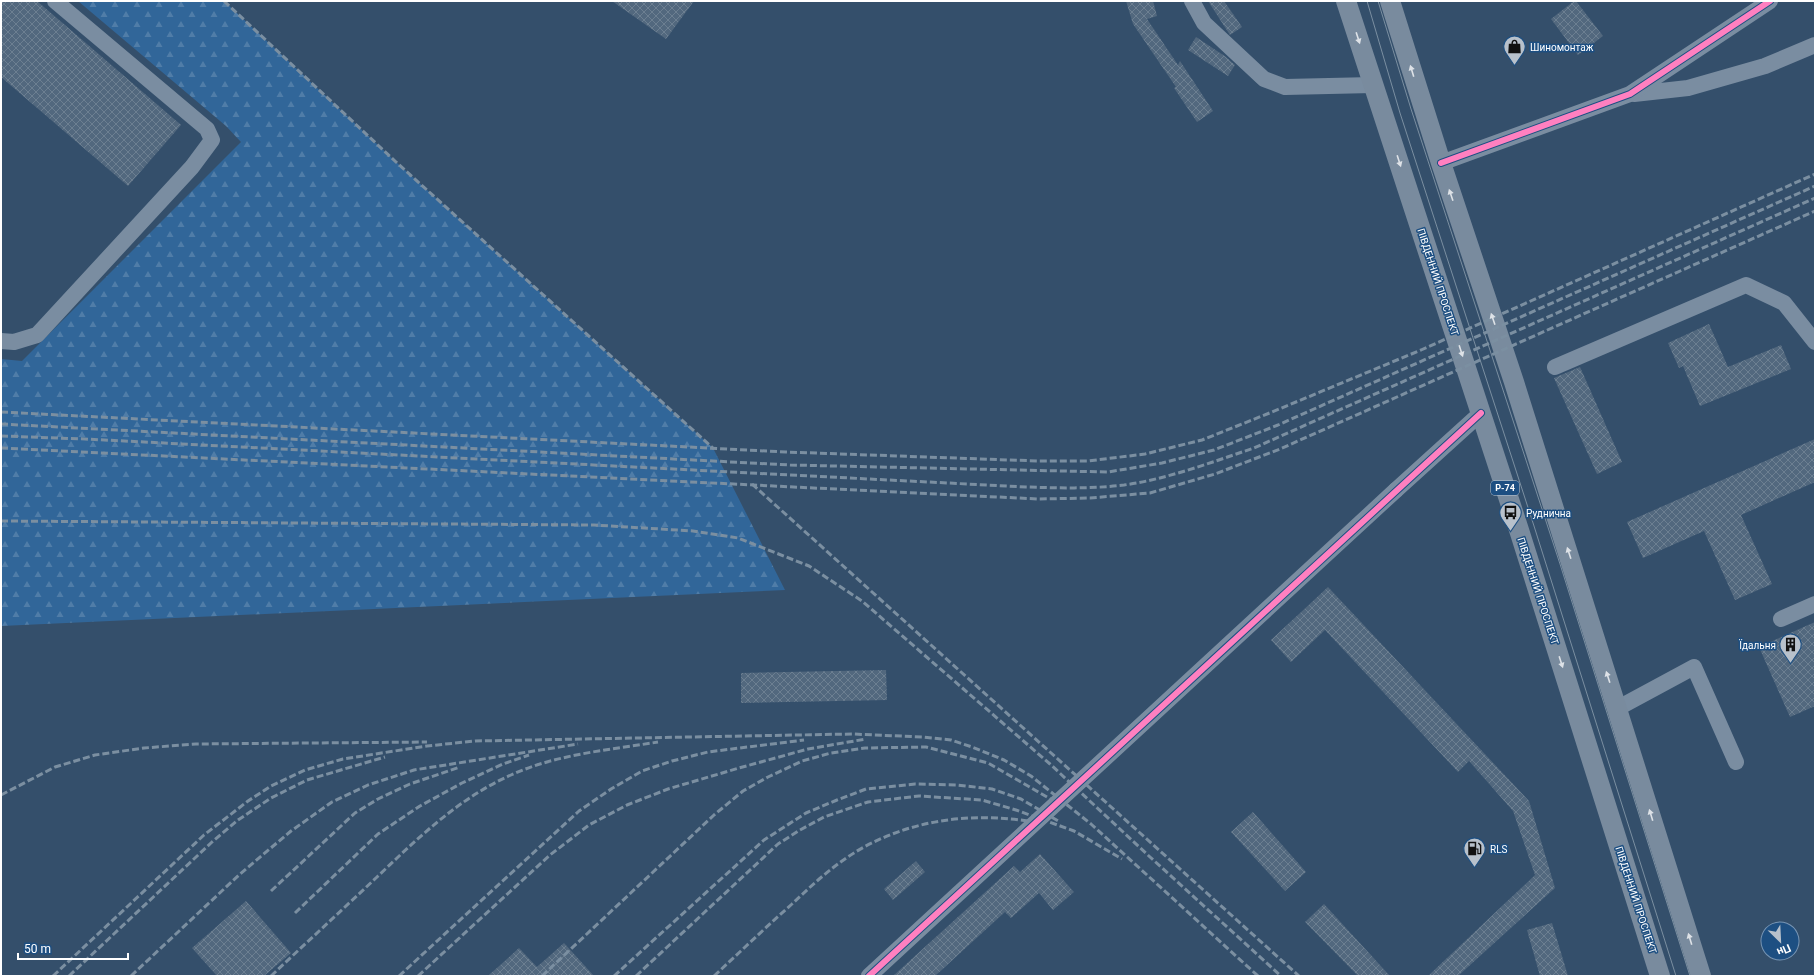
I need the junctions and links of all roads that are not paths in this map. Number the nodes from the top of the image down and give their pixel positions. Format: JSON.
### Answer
{"nodes":[{"id":1,"x":55,"y":1,"type":"edge"},
{"id":2,"x":1192,"y":1,"type":"edge"},
{"id":3,"x":1346,"y":1,"type":"edge"},
{"id":4,"x":1390,"y":1,"type":"edge"},
{"id":5,"x":1770,"y":1,"type":"edge"},
{"id":6,"x":1815,"y":44,"type":"edge"},
{"id":7,"x":1373,"y":85,"type":"junction"},
{"id":8,"x":1630,"y":94,"type":"junction"},
{"id":9,"x":1441,"y":163,"type":"junction"},
{"id":10,"x":1,"y":341,"type":"edge"},
{"id":11,"x":1815,"y":342,"type":"edge"},
{"id":12,"x":1555,"y":367,"type":"dead end"},
{"id":13,"x":1481,"y":412,"type":"junction"},
{"id":14,"x":1815,"y":604,"type":"edge"},
{"id":15,"x":1781,"y":619,"type":"dead end"},
{"id":16,"x":1618,"y":708,"type":"junction"},
{"id":17,"x":1736,"y":762,"type":"dead end"},
{"id":18,"x":869,"y":976,"type":"edge"},
{"id":19,"x":1660,"y":976,"type":"edge"},
{"id":20,"x":1702,"y":976,"type":"edge"}],
"edges":[{"from":1,"to":10,"type":"street"},
{"from":2,"to":7,"type":"street"},
{"from":3,"to":7,"type":"main road","name":"ПІВДЕННИЙ ПРОСПЕКТ","number":"Р-74","one_way":true},
{"from":9,"to":4,"type":"main road","one_way":true},
{"from":5,"to":8,"type":"street"},
{"from":6,"to":8,"type":"street"},
{"from":7,"to":13,"type":"main road","name":"ПІВДЕННИЙ ПРОСПЕКТ","number":"Р-74","one_way":true},
{"from":8,"to":9,"type":"street"},
{"from":16,"to":9,"type":"main road","one_way":true},
{"from":11,"to":12,"type":"street"},
{"from":13,"to":18,"type":"street","bridge":true},
{"from":13,"to":19,"type":"main road","name":"ПІВДЕННИЙ ПРОСПЕКТ","number":"Р-74","one_way":true},
{"from":14,"to":15,"type":"street"},
{"from":16,"to":17,"type":"street"},
{"from":20,"to":16,"type":"main road","one_way":true}]}
